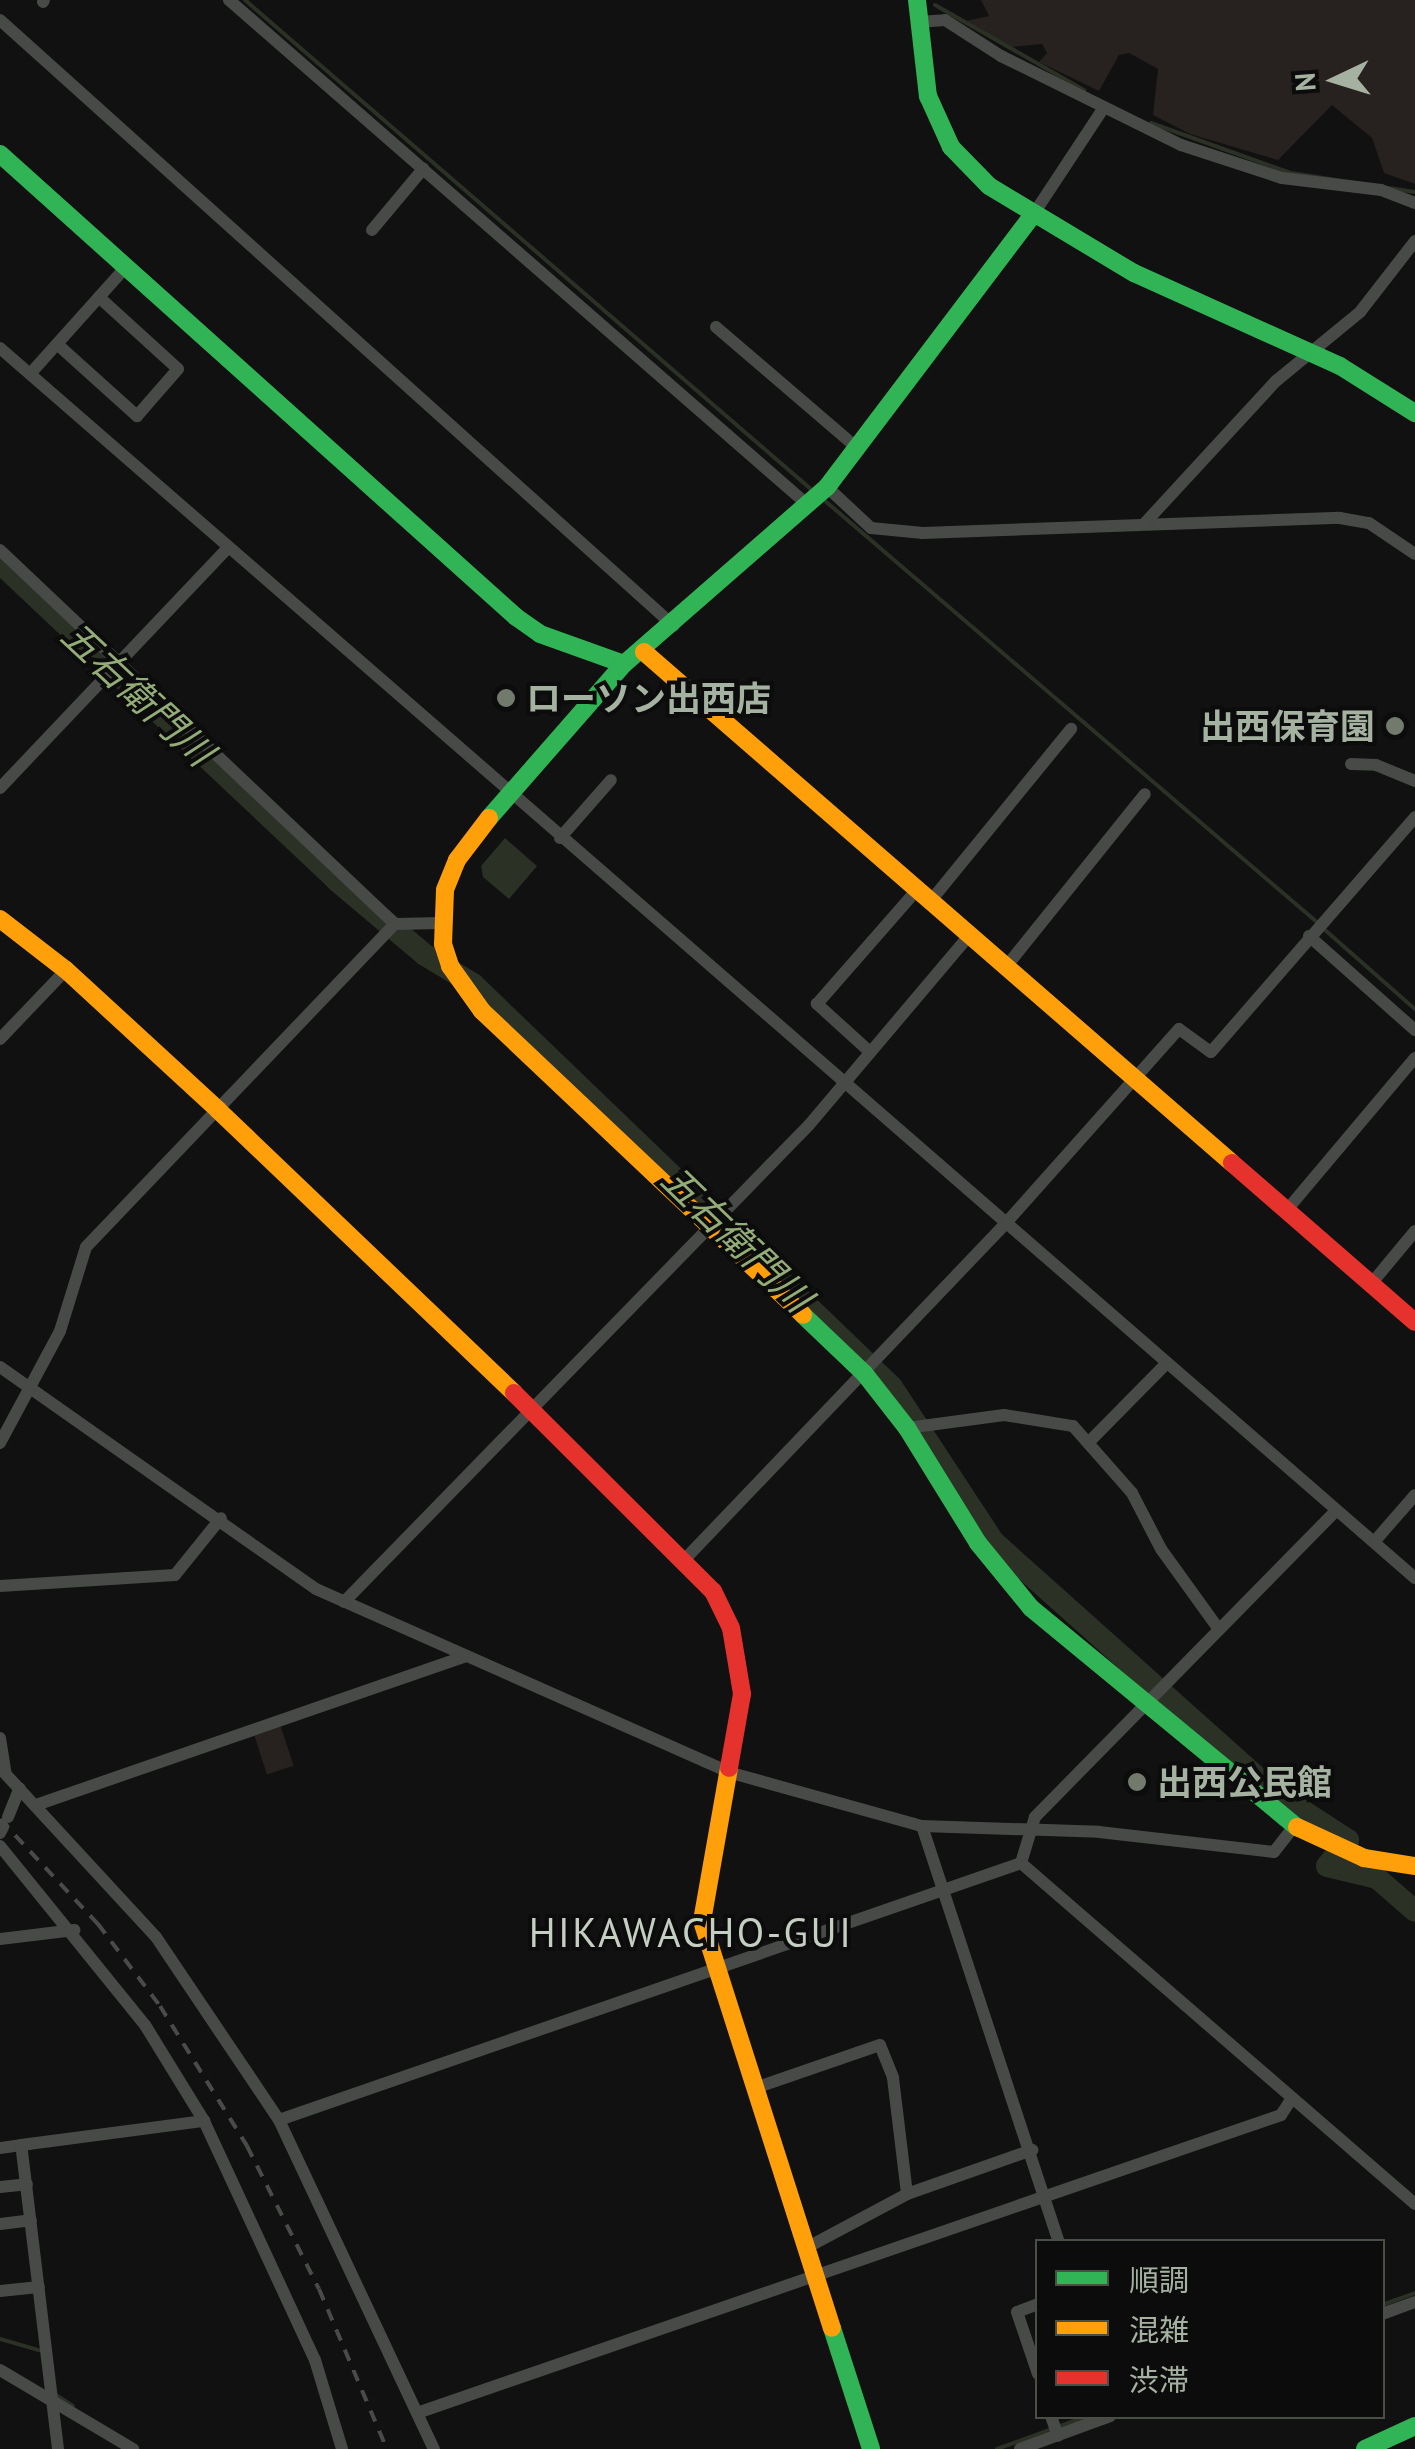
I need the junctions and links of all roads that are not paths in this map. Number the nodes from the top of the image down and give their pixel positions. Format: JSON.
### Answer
{"nodes":[{"id":1,"x":229,"y":0,"type":"edge"},
{"id":2,"x":917,"y":0,"type":"edge"},
{"id":3,"x":0,"y":20,"type":"edge"},
{"id":4,"x":918,"y":22,"type":"junction"},
{"id":5,"x":1103,"y":109,"type":"junction"},
{"id":6,"x":0,"y":154,"type":"edge"},
{"id":7,"x":423,"y":169,"type":"junction"},
{"id":8,"x":1415,"y":203,"type":"edge"},
{"id":9,"x":1033,"y":214,"type":"junction"},
{"id":10,"x":372,"y":230,"type":"dead end"},
{"id":11,"x":1415,"y":241,"type":"edge"},
{"id":12,"x":125,"y":268,"type":"junction"},
{"id":13,"x":99,"y":297,"type":"junction"},
{"id":14,"x":716,"y":327,"type":"dead end"},
{"id":15,"x":57,"y":344,"type":"junction"},
{"id":16,"x":0,"y":348,"type":"edge"},
{"id":17,"x":1314,"y":353,"type":"junction"},
{"id":18,"x":30,"y":374,"type":"junction"},
{"id":19,"x":1415,"y":413,"type":"edge"},
{"id":20,"x":856,"y":448,"type":"junction"},
{"id":21,"x":827,"y":488,"type":"junction"},
{"id":22,"x":808,"y":506,"type":"junction"},
{"id":23,"x":1144,"y":524,"type":"junction"},
{"id":24,"x":228,"y":548,"type":"junction"},
{"id":25,"x":0,"y":550,"type":"edge"},
{"id":26,"x":1415,"y":554,"type":"edge"},
{"id":27,"x":674,"y":626,"type":"junction"},
{"id":28,"x":584,"y":650,"type":"junction"},
{"id":29,"x":644,"y":652,"type":"junction"},
{"id":30,"x":119,"y":664,"type":"junction"},
{"id":31,"x":624,"y":664,"type":"junction"},
{"id":32,"x":598,"y":692,"type":"junction"},
{"id":33,"x":1071,"y":729,"type":"dead end"},
{"id":34,"x":1351,"y":764,"type":"dead end"},
{"id":35,"x":610,"y":780,"type":"dead end"},
{"id":36,"x":1415,"y":781,"type":"edge"},
{"id":37,"x":0,"y":788,"type":"edge"},
{"id":38,"x":508,"y":794,"type":"junction"},
{"id":39,"x":1146,"y":794,"type":"dead end"},
{"id":40,"x":1415,"y":817,"type":"edge"},
{"id":41,"x":560,"y":838,"type":"junction"},
{"id":42,"x":922,"y":897,"type":"junction"},
{"id":43,"x":0,"y":920,"type":"edge"},
{"id":44,"x":441,"y":923,"type":"junction"},
{"id":45,"x":395,"y":924,"type":"junction"},
{"id":46,"x":1309,"y":936,"type":"junction"},
{"id":47,"x":968,"y":937,"type":"junction"},
{"id":48,"x":1005,"y":968,"type":"junction"},
{"id":49,"x":66,"y":970,"type":"junction"},
{"id":50,"x":1415,"y":1030,"type":"edge"},
{"id":51,"x":0,"y":1039,"type":"edge"},
{"id":52,"x":870,"y":1052,"type":"junction"},
{"id":53,"x":1415,"y":1058,"type":"edge"},
{"id":54,"x":1134,"y":1080,"type":"junction"},
{"id":55,"x":844,"y":1082,"type":"junction"},
{"id":56,"x":218,"y":1110,"type":"junction"},
{"id":57,"x":1286,"y":1211,"type":"junction"},
{"id":58,"x":1006,"y":1223,"type":"junction"},
{"id":59,"x":707,"y":1224,"type":"junction"},
{"id":60,"x":1415,"y":1231,"type":"edge"},
{"id":61,"x":1371,"y":1284,"type":"junction"},
{"id":62,"x":1414,"y":1318,"type":"edge"},
{"id":63,"x":1167,"y":1363,"type":"junction"},
{"id":64,"x":0,"y":1367,"type":"edge"},
{"id":65,"x":864,"y":1373,"type":"junction"},
{"id":66,"x":28,"y":1383,"type":"junction"},
{"id":67,"x":531,"y":1408,"type":"junction"},
{"id":68,"x":906,"y":1428,"type":"junction"},
{"id":69,"x":1088,"y":1443,"type":"junction"},
{"id":70,"x":0,"y":1444,"type":"edge"},
{"id":71,"x":1415,"y":1495,"type":"edge"},
{"id":72,"x":1336,"y":1511,"type":"junction"},
{"id":73,"x":220,"y":1518,"type":"junction"},
{"id":74,"x":1374,"y":1542,"type":"junction"},
{"id":75,"x":686,"y":1558,"type":"junction"},
{"id":76,"x":1415,"y":1578,"type":"edge"},
{"id":77,"x":0,"y":1586,"type":"edge"},
{"id":78,"x":344,"y":1602,"type":"junction"},
{"id":79,"x":1218,"y":1628,"type":"junction"},
{"id":80,"x":464,"y":1657,"type":"junction"},
{"id":81,"x":1144,"y":1701,"type":"junction"},
{"id":82,"x":0,"y":1738,"type":"edge"},
{"id":83,"x":3,"y":1771,"type":"edge"},
{"id":84,"x":728,"y":1772,"type":"junction"},
{"id":85,"x":20,"y":1788,"type":"junction"},
{"id":86,"x":36,"y":1805,"type":"junction"},
{"id":87,"x":4,"y":1826,"type":"edge"},
{"id":88,"x":922,"y":1826,"type":"junction"},
{"id":89,"x":1294,"y":1826,"type":"junction"},
{"id":90,"x":1026,"y":1831,"type":"junction"},
{"id":91,"x":0,"y":1846,"type":"edge"},
{"id":92,"x":1021,"y":1863,"type":"junction"},
{"id":93,"x":1415,"y":1866,"type":"edge"},
{"id":94,"x":942,"y":1890,"type":"junction"},
{"id":95,"x":74,"y":1930,"type":"junction"},
{"id":96,"x":0,"y":1939,"type":"edge"},
{"id":97,"x":715,"y":1970,"type":"junction"},
{"id":98,"x":755,"y":2088,"type":"junction"},
{"id":99,"x":1292,"y":2098,"type":"junction"},
{"id":100,"x":279,"y":2120,"type":"junction"},
{"id":101,"x":204,"y":2122,"type":"junction"},
{"id":102,"x":21,"y":2145,"type":"junction"},
{"id":103,"x":0,"y":2148,"type":"edge"},
{"id":104,"x":1032,"y":2150,"type":"junction"},
{"id":105,"x":26,"y":2184,"type":"junction"},
{"id":106,"x":0,"y":2187,"type":"edge"},
{"id":107,"x":907,"y":2194,"type":"junction"},
{"id":108,"x":1048,"y":2196,"type":"junction"},
{"id":109,"x":1415,"y":2204,"type":"edge"},
{"id":110,"x":31,"y":2220,"type":"junction"},
{"id":111,"x":0,"y":2224,"type":"edge"},
{"id":112,"x":1058,"y":2239,"type":"edge"},
{"id":113,"x":806,"y":2248,"type":"junction"},
{"id":114,"x":815,"y":2277,"type":"junction"},
{"id":115,"x":39,"y":2287,"type":"junction"},
{"id":116,"x":0,"y":2291,"type":"edge"},
{"id":117,"x":1415,"y":2302,"type":"edge"},
{"id":118,"x":1035,"y":2305,"type":"edge"},
{"id":119,"x":1385,"y":2313,"type":"edge"},
{"id":120,"x":1035,"y":2365,"type":"edge"},
{"id":121,"x":0,"y":2370,"type":"edge"},
{"id":122,"x":52,"y":2398,"type":"junction"},
{"id":123,"x":420,"y":2412,"type":"junction"},
{"id":124,"x":1053,"y":2419,"type":"edge"},
{"id":125,"x":1102,"y":2419,"type":"edge"},
{"id":126,"x":1415,"y":2426,"type":"edge"},
{"id":127,"x":1058,"y":2436,"type":"junction"},
{"id":128,"x":58,"y":2449,"type":"edge"},
{"id":129,"x":133,"y":2449,"type":"edge"},
{"id":130,"x":342,"y":2449,"type":"edge"},
{"id":131,"x":434,"y":2449,"type":"edge"},
{"id":132,"x":871,"y":2449,"type":"edge"},
{"id":133,"x":1020,"y":2449,"type":"edge"},
{"id":134,"x":1365,"y":2449,"type":"edge"}],
"edges":[{"from":1,"to":7,"type":"street"},
{"from":2,"to":4,"type":"street"},
{"from":3,"to":27,"type":"street"},
{"from":4,"to":5,"type":"street"},
{"from":4,"to":9,"type":"street"},
{"from":5,"to":8,"type":"street"},
{"from":5,"to":9,"type":"street"},
{"from":6,"to":12,"type":"street"},
{"from":7,"to":10,"type":"street"},
{"from":7,"to":22,"type":"street"},
{"from":9,"to":17,"type":"street"},
{"from":9,"to":20,"type":"street"},
{"from":11,"to":17,"type":"street"},
{"from":12,"to":13,"type":"street"},
{"from":12,"to":28,"type":"street"},
{"from":13,"to":15,"type":"street"},
{"from":13,"to":15,"type":"street"},
{"from":14,"to":20,"type":"street"},
{"from":15,"to":18,"type":"street"},
{"from":16,"to":18,"type":"street"},
{"from":17,"to":19,"type":"street"},
{"from":17,"to":23,"type":"street"},
{"from":18,"to":24,"type":"street"},
{"from":20,"to":21,"type":"street"},
{"from":21,"to":22,"type":"street"},
{"from":21,"to":23,"type":"street"},
{"from":22,"to":27,"type":"street"},
{"from":23,"to":26,"type":"street"},
{"from":24,"to":30,"type":"street"},
{"from":24,"to":38,"type":"street"},
{"from":25,"to":30,"type":"street"},
{"from":27,"to":29,"type":"street"},
{"from":28,"to":31,"type":"street"},
{"from":28,"to":32,"type":"street"},
{"from":29,"to":31,"type":"street"},
{"from":29,"to":42,"type":"street"},
{"from":30,"to":37,"type":"street"},
{"from":30,"to":45,"type":"street"},
{"from":31,"to":32,"type":"street"},
{"from":32,"to":38,"type":"street"},
{"from":33,"to":42,"type":"street"},
{"from":34,"to":36,"type":"street"},
{"from":35,"to":41,"type":"street"},
{"from":38,"to":41,"type":"street"},
{"from":38,"to":44,"type":"street"},
{"from":39,"to":48,"type":"street"},
{"from":40,"to":46,"type":"street"},
{"from":41,"to":55,"type":"street"},
{"from":42,"to":47,"type":"street"},
{"from":42,"to":52,"type":"street"},
{"from":43,"to":49,"type":"street"},
{"from":44,"to":45,"type":"street"},
{"from":44,"to":59,"type":"street"},
{"from":45,"to":56,"type":"street"},
{"from":46,"to":50,"type":"street"},
{"from":46,"to":54,"type":"street"},
{"from":47,"to":48,"type":"street"},
{"from":47,"to":52,"type":"street"},
{"from":48,"to":54,"type":"street"},
{"from":49,"to":51,"type":"street"},
{"from":49,"to":56,"type":"street"},
{"from":52,"to":55,"type":"street"},
{"from":53,"to":57,"type":"street"},
{"from":54,"to":57,"type":"street"},
{"from":54,"to":58,"type":"street"},
{"from":55,"to":58,"type":"street"},
{"from":55,"to":59,"type":"street"},
{"from":56,"to":66,"type":"street"},
{"from":56,"to":67,"type":"street"},
{"from":57,"to":61,"type":"street"},
{"from":58,"to":63,"type":"street"},
{"from":58,"to":65,"type":"street"},
{"from":59,"to":65,"type":"street"},
{"from":59,"to":67,"type":"street"},
{"from":60,"to":61,"type":"street"},
{"from":61,"to":62,"type":"street"},
{"from":63,"to":69,"type":"street"},
{"from":63,"to":72,"type":"street"},
{"from":64,"to":66,"type":"street"},
{"from":65,"to":68,"type":"street"},
{"from":65,"to":75,"type":"street"},
{"from":66,"to":70,"type":"street"},
{"from":66,"to":73,"type":"street"},
{"from":67,"to":75,"type":"street"},
{"from":67,"to":78,"type":"street"},
{"from":68,"to":69,"type":"street"},
{"from":68,"to":81,"type":"street"},
{"from":69,"to":79,"type":"street"},
{"from":71,"to":74,"type":"street"},
{"from":72,"to":74,"type":"street"},
{"from":72,"to":79,"type":"street"},
{"from":73,"to":77,"type":"street"},
{"from":73,"to":78,"type":"street"},
{"from":74,"to":76,"type":"street"},
{"from":75,"to":84,"type":"street"},
{"from":78,"to":80,"type":"street"},
{"from":79,"to":81,"type":"street"},
{"from":80,"to":84,"type":"street"},
{"from":80,"to":86,"type":"street"},
{"from":81,"to":89,"type":"street"},
{"from":81,"to":90,"type":"street"},
{"from":82,"to":83,"type":"street"},
{"from":83,"to":85,"type":"street"},
{"from":84,"to":88,"type":"street"},
{"from":84,"to":97,"type":"street"},
{"from":85,"to":86,"type":"street"},
{"from":85,"to":87,"type":"street"},
{"from":86,"to":100,"type":"street"},
{"from":88,"to":90,"type":"street"},
{"from":88,"to":94,"type":"street"},
{"from":89,"to":90,"type":"street"},
{"from":89,"to":93,"type":"street"},
{"from":90,"to":92,"type":"street"},
{"from":91,"to":95,"type":"street"},
{"from":92,"to":94,"type":"street"},
{"from":92,"to":99,"type":"street"},
{"from":94,"to":97,"type":"street"},
{"from":94,"to":104,"type":"street"},
{"from":95,"to":96,"type":"street"},
{"from":95,"to":101,"type":"street"},
{"from":97,"to":98,"type":"street"},
{"from":97,"to":100,"type":"street"},
{"from":98,"to":107,"type":"street"},
{"from":98,"to":113,"type":"street"},
{"from":99,"to":108,"type":"street"},
{"from":99,"to":109,"type":"street"},
{"from":100,"to":123,"type":"street"},
{"from":101,"to":102,"type":"street"},
{"from":101,"to":130,"type":"street"},
{"from":102,"to":103,"type":"street"},
{"from":102,"to":105,"type":"street"},
{"from":104,"to":107,"type":"street"},
{"from":104,"to":108,"type":"street"},
{"from":105,"to":106,"type":"street"},
{"from":105,"to":110,"type":"street"},
{"from":107,"to":113,"type":"street"},
{"from":108,"to":112,"type":"street"},
{"from":108,"to":114,"type":"street"},
{"from":110,"to":111,"type":"street"},
{"from":110,"to":115,"type":"street"},
{"from":113,"to":114,"type":"street"},
{"from":114,"to":123,"type":"street"},
{"from":114,"to":132,"type":"street"},
{"from":115,"to":116,"type":"street"},
{"from":115,"to":122,"type":"street"},
{"from":117,"to":119,"type":"street"},
{"from":118,"to":120,"type":"street"},
{"from":121,"to":122,"type":"street"},
{"from":122,"to":128,"type":"street"},
{"from":122,"to":129,"type":"street"},
{"from":123,"to":131,"type":"street"},
{"from":124,"to":127,"type":"street"},
{"from":125,"to":127,"type":"street"},
{"from":126,"to":134,"type":"street"},
{"from":127,"to":133,"type":"street"}]}
